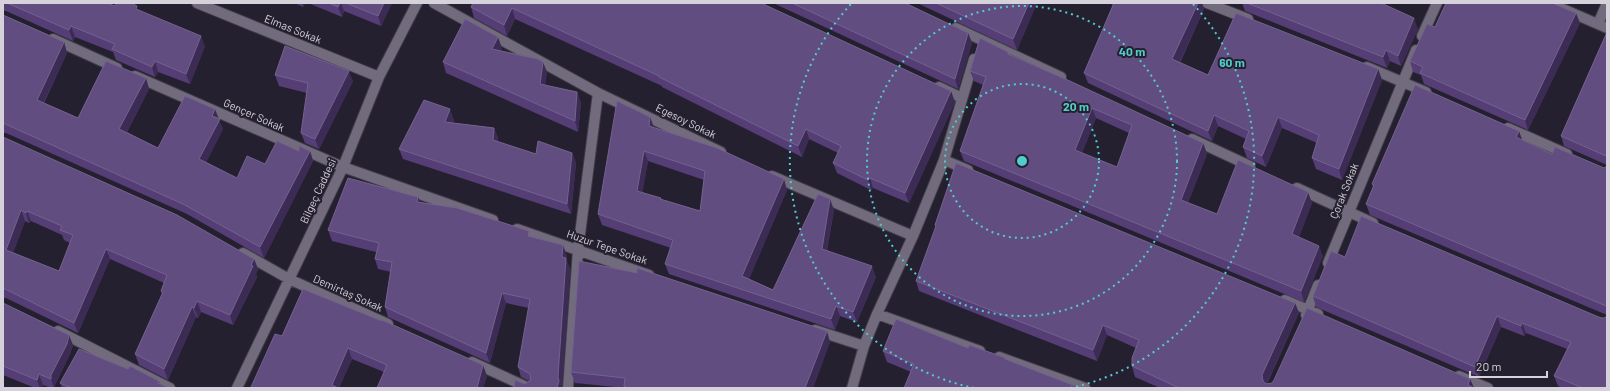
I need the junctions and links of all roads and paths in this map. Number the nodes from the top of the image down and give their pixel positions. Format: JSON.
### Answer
{"nodes":[{"id":1,"x":197,"y":3,"type":"edge"},
{"id":2,"x":418,"y":3,"type":"edge"},
{"id":3,"x":434,"y":3,"type":"edge"},
{"id":4,"x":1207,"y":3,"type":"edge"},
{"id":5,"x":1437,"y":3,"type":"edge"},
{"id":6,"x":1549,"y":3,"type":"edge"},
{"id":7,"x":1606,"y":3,"type":"edge"},
{"id":8,"x":945,"y":23,"type":"edge"},
{"id":9,"x":1258,"y":23,"type":"edge"},
{"id":10,"x":1603,"y":26,"type":"edge"},
{"id":11,"x":46,"y":37,"type":"edge"},
{"id":12,"x":980,"y":39,"type":"junction"},
{"id":13,"x":1359,"y":64,"type":"edge"},
{"id":14,"x":379,"y":77,"type":"junction"},
{"id":15,"x":1067,"y":80,"type":"edge"},
{"id":16,"x":927,"y":81,"type":"edge"},
{"id":17,"x":1402,"y":81,"type":"junction"},
{"id":18,"x":598,"y":94,"type":"junction"},
{"id":19,"x":1437,"y":96,"type":"edge"},
{"id":20,"x":962,"y":98,"type":"junction"},
{"id":21,"x":1501,"y":125,"type":"edge"},
{"id":22,"x":1183,"y":134,"type":"edge"},
{"id":23,"x":727,"y":154,"type":"edge"},
{"id":24,"x":1579,"y":159,"type":"edge"},
{"id":25,"x":944,"y":160,"type":"junction"},
{"id":26,"x":342,"y":167,"type":"junction"},
{"id":27,"x":762,"y":171,"type":"edge"},
{"id":28,"x":1262,"y":172,"type":"edge"},
{"id":29,"x":981,"y":175,"type":"edge"},
{"id":30,"x":1291,"y":186,"type":"edge"},
{"id":31,"x":1349,"y":213,"type":"junction"},
{"id":32,"x":1385,"y":228,"type":"edge"},
{"id":33,"x":914,"y":236,"type":"junction"},
{"id":34,"x":237,"y":250,"type":"edge"},
{"id":35,"x":578,"y":250,"type":"junction"},
{"id":36,"x":289,"y":279,"type":"junction"},
{"id":37,"x":662,"y":279,"type":"edge"},
{"id":38,"x":1279,"y":298,"type":"edge"},
{"id":39,"x":1308,"y":310,"type":"junction"},
{"id":40,"x":877,"y":314,"type":"junction"},
{"id":41,"x":1330,"y":319,"type":"edge"},
{"id":42,"x":1302,"y":324,"type":"edge"},
{"id":43,"x":804,"y":326,"type":"edge"},
{"id":44,"x":50,"y":327,"type":"edge"},
{"id":45,"x":398,"y":329,"type":"edge"},
{"id":46,"x":83,"y":343,"type":"junction"},
{"id":47,"x":864,"y":346,"type":"junction"},
{"id":48,"x":77,"y":356,"type":"edge"},
{"id":49,"x":463,"y":358,"type":"edge"},
{"id":50,"x":1452,"y":372,"type":"edge"},
{"id":51,"x":170,"y":388,"type":"edge"},
{"id":52,"x":236,"y":388,"type":"edge"},
{"id":53,"x":529,"y":388,"type":"edge"},
{"id":54,"x":568,"y":388,"type":"edge"},
{"id":55,"x":852,"y":388,"type":"edge"},
{"id":56,"x":1086,"y":388,"type":"edge"},
{"id":57,"x":1488,"y":388,"type":"edge"}],
"edges":[{"from":1,"to":14,"type":"street","name":"Elmas Sokak"},
{"from":2,"to":14,"type":"street","name":"Bilgeç Caddesi"},
{"from":3,"to":18,"type":"street","name":"Egesoy Sokak"},
{"from":4,"to":9,"type":"street"},
{"from":5,"to":17,"type":"street","name":"Çorak Sokak"},
{"from":6,"to":10,"type":"street"},
{"from":7,"to":10,"type":"street"},
{"from":8,"to":12,"type":"street"},
{"from":11,"to":26,"type":"street","name":"Gençer Sokak"},
{"from":12,"to":15,"type":"street"},
{"from":12,"to":20,"type":"street"},
{"from":13,"to":17,"type":"street"},
{"from":14,"to":26,"type":"street","name":"Bilgeç Caddesi"},
{"from":16,"to":20,"type":"street"},
{"from":17,"to":19,"type":"street"},
{"from":17,"to":31,"type":"street","name":"Çorak Sokak"},
{"from":18,"to":23,"type":"street","name":"Egesoy Sokak"},
{"from":18,"to":35,"type":"street"},
{"from":20,"to":25,"type":"street"},
{"from":21,"to":24,"type":"street"},
{"from":22,"to":28,"type":"street"},
{"from":25,"to":29,"type":"street"},
{"from":25,"to":33,"type":"street"},
{"from":26,"to":35,"type":"street","name":"Huzur Tepe Sokak"},
{"from":26,"to":36,"type":"street","name":"Bilgeç Caddesi"},
{"from":27,"to":33,"type":"street"},
{"from":30,"to":31,"type":"street"},
{"from":31,"to":32,"type":"street"},
{"from":31,"to":39,"type":"street","name":"Çorak Sokak"},
{"from":33,"to":40,"type":"street"},
{"from":34,"to":36,"type":"street","name":"Demirtaş Sokak"},
{"from":35,"to":37,"type":"street","name":"Huzur Tepe Sokak"},
{"from":35,"to":54,"type":"street"},
{"from":36,"to":45,"type":"street","name":"Demirtaş Sokak"},
{"from":36,"to":52,"type":"street","name":"Bilgeç Caddesi"},
{"from":38,"to":39,"type":"street"},
{"from":39,"to":41,"type":"street"},
{"from":39,"to":42,"type":"street","name":"Çorak Sokak"},
{"from":40,"to":47,"type":"street"},
{"from":40,"to":56,"type":"street"},
{"from":43,"to":47,"type":"street"},
{"from":44,"to":46,"type":"street"},
{"from":46,"to":48,"type":"street"},
{"from":46,"to":51,"type":"street"},
{"from":47,"to":55,"type":"street"},
{"from":49,"to":53,"type":"street"},
{"from":50,"to":57,"type":"street"}]}
